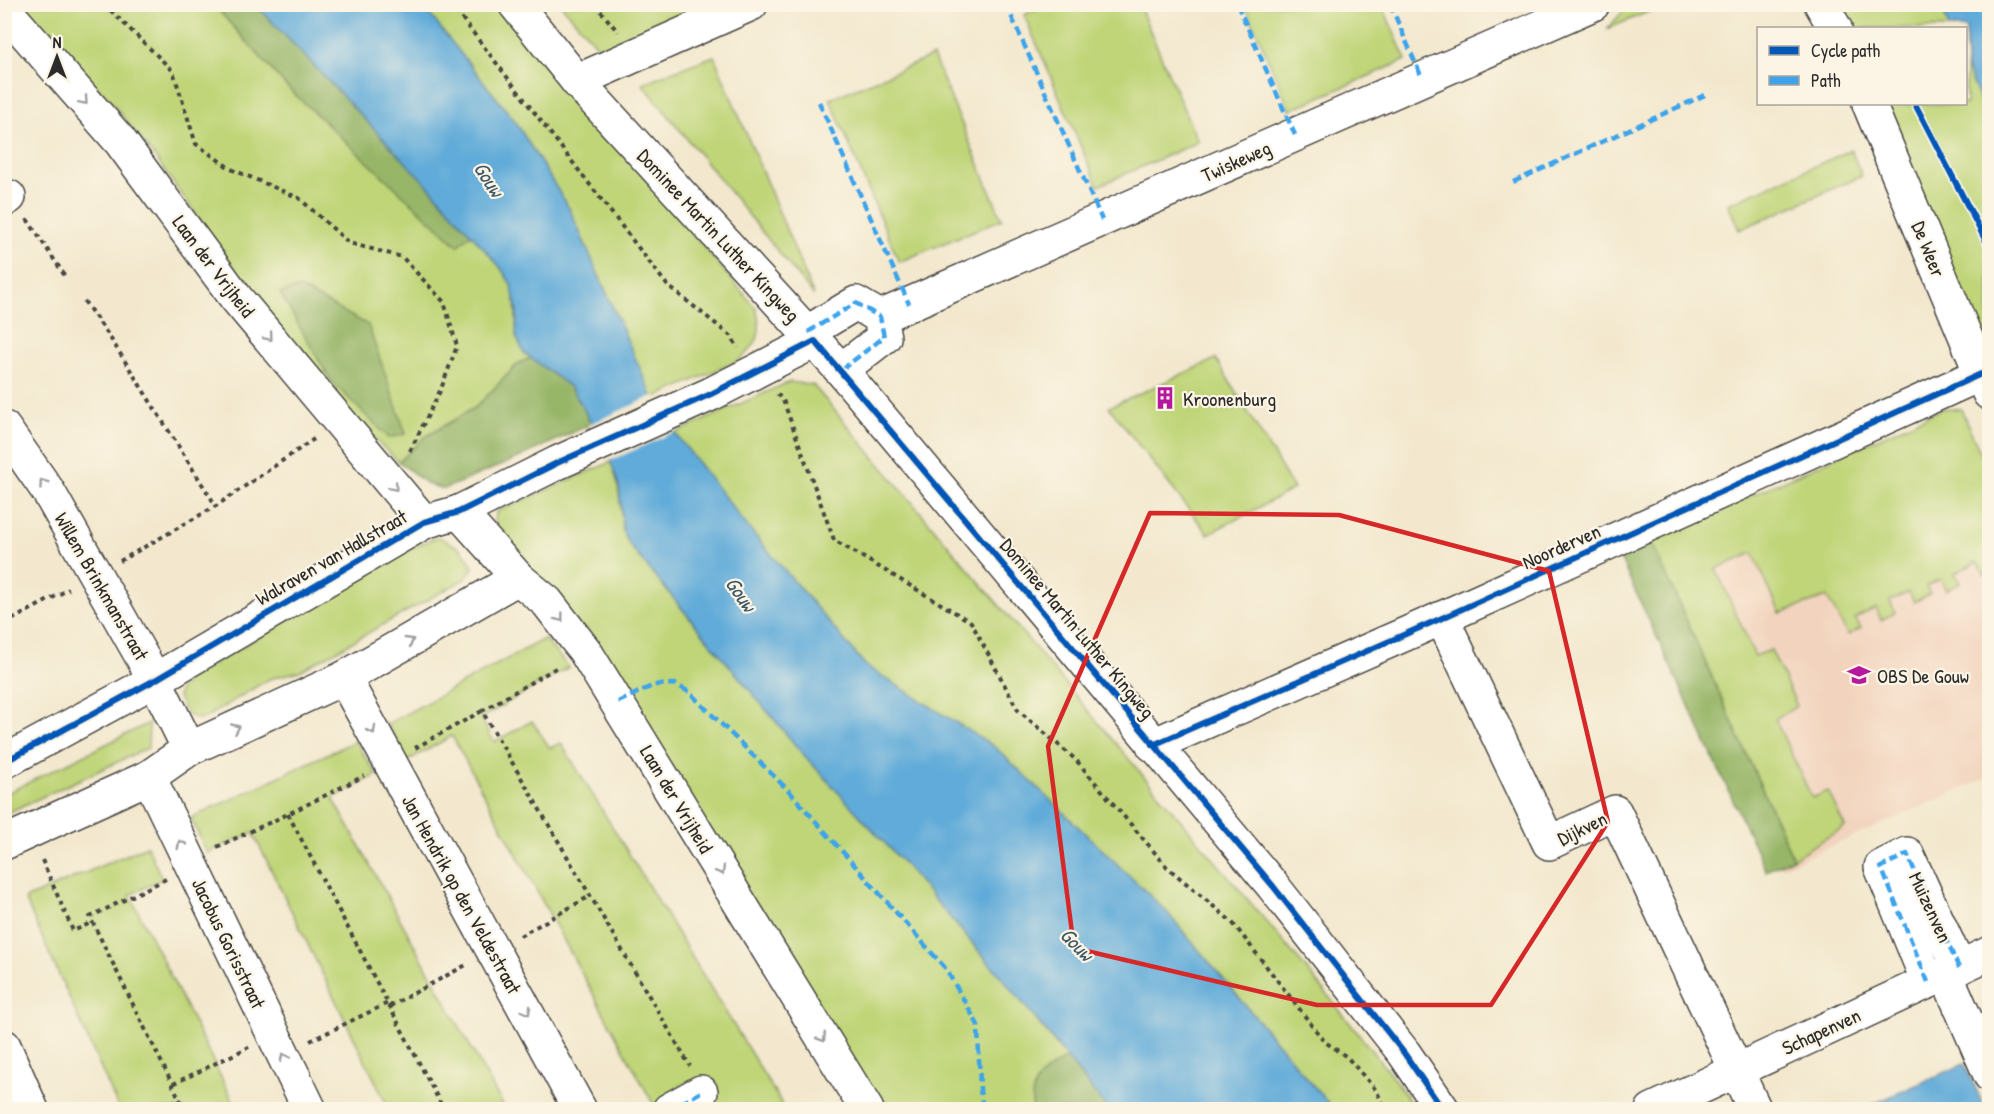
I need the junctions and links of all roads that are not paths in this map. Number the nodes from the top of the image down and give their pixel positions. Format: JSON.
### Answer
{"nodes":[{"id":1,"x":515,"y":4,"type":"edge"},
{"id":2,"x":751,"y":4,"type":"edge"},
{"id":3,"x":1593,"y":4,"type":"edge"},
{"id":4,"x":1821,"y":4,"type":"edge"},
{"id":5,"x":1832,"y":4,"type":"edge"},
{"id":6,"x":4,"y":9,"type":"edge"},
{"id":7,"x":1834,"y":27,"type":"edge"},
{"id":8,"x":1840,"y":27,"type":"edge"},
{"id":9,"x":577,"y":81,"type":"junction"},
{"id":10,"x":1869,"y":105,"type":"edge"},
{"id":11,"x":880,"y":317,"type":"junction"},
{"id":12,"x":812,"y":337,"type":"junction"},
{"id":13,"x":841,"y":370,"type":"junction"},
{"id":14,"x":1985,"y":384,"type":"edge"},
{"id":15,"x":4,"y":428,"type":"edge"},
{"id":16,"x":459,"y":512,"type":"junction"},
{"id":17,"x":424,"y":522,"type":"junction"},
{"id":18,"x":518,"y":578,"type":"junction"},
{"id":19,"x":1442,"y":618,"type":"junction"},
{"id":20,"x":344,"y":678,"type":"junction"},
{"id":21,"x":155,"y":680,"type":"junction"},
{"id":22,"x":1153,"y":745,"type":"junction"},
{"id":23,"x":189,"y":749,"type":"junction"},
{"id":24,"x":4,"y":762,"type":"edge"},
{"id":25,"x":149,"y":777,"type":"junction"},
{"id":26,"x":17,"y":837,"type":"edge"},
{"id":27,"x":1989,"y":953,"type":"edge"},
{"id":28,"x":1944,"y":974,"type":"junction"},
{"id":29,"x":4,"y":1046,"type":"edge"},
{"id":30,"x":1737,"y":1070,"type":"junction"},
{"id":31,"x":1989,"y":1075,"type":"edge"},
{"id":32,"x":701,"y":1092,"type":"road end"},
{"id":33,"x":32,"y":1110,"type":"edge"},
{"id":34,"x":310,"y":1110,"type":"edge"},
{"id":35,"x":580,"y":1110,"type":"edge"},
{"id":36,"x":669,"y":1110,"type":"edge"},
{"id":37,"x":867,"y":1110,"type":"edge"},
{"id":38,"x":1443,"y":1110,"type":"edge"},
{"id":39,"x":1652,"y":1110,"type":"edge"},
{"id":40,"x":1755,"y":1110,"type":"edge"}],
"edges":[{"from":1,"to":9,"type":"street","name":"Dominee Martin Luther Kingweg"},
{"from":2,"to":9,"type":"street"},
{"from":3,"to":11,"type":"street","name":"Twiskeweg"},
{"from":4,"to":7,"type":"street"},
{"from":5,"to":8,"type":"street"},
{"from":6,"to":17,"type":"street","name":"Laan der Vrijheid","one_way":true},
{"from":9,"to":12,"type":"street","name":"Dominee Martin Luther Kingweg"},
{"from":10,"to":14,"type":"street","name":"De Weer"},
{"from":11,"to":12,"type":"street","name":"Walraven van Hallstraat"},
{"from":11,"to":13,"type":"street"},
{"from":12,"to":13,"type":"street","name":"Dominee Martin Luther Kingweg"},
{"from":12,"to":16,"type":"street","name":"Walraven van Hallstraat"},
{"from":13,"to":22,"type":"street","name":"Dominee Martin Luther Kingweg"},
{"from":14,"to":19,"type":"street","name":"Noorderven"},
{"from":21,"to":15,"type":"street","name":"Willem Brinkmanstraat","one_way":true},
{"from":16,"to":17,"type":"street","name":"Walraven van Hallstraat"},
{"from":16,"to":18,"type":"street","name":"Laan der Vrijheid"},
{"from":17,"to":21,"type":"street","name":"Walraven van Hallstraat"},
{"from":20,"to":18,"type":"street","one_way":true},
{"from":18,"to":37,"type":"street","name":"Laan der Vrijheid","one_way":true},
{"from":19,"to":22,"type":"street","name":"Noorderven"},
{"from":19,"to":30,"type":"street","name":"Dijkven"},
{"from":23,"to":20,"type":"street","one_way":true},
{"from":20,"to":35,"type":"street","name":"Jan Hendrik op den Veldestraat","one_way":true},
{"from":21,"to":23,"type":"street","name":"Willem Brinkmanstraat"},
{"from":21,"to":24,"type":"street","name":"Walraven van Hallstraat"},
{"from":22,"to":38,"type":"street","name":"Dominee Martin Luther Kingweg"},
{"from":23,"to":25,"type":"street"},
{"from":25,"to":26,"type":"street"},
{"from":34,"to":25,"type":"street","name":"Jacobus Gorisstraat","one_way":true},
{"from":27,"to":28,"type":"street","name":"Schapenven"},
{"from":28,"to":30,"type":"street","name":"Schapenven"},
{"from":28,"to":31,"type":"street"},
{"from":29,"to":33,"type":"street"},
{"from":30,"to":39,"type":"street","name":"Schapenven"},
{"from":30,"to":40,"type":"street"},
{"from":32,"to":36,"type":"street"}]}
